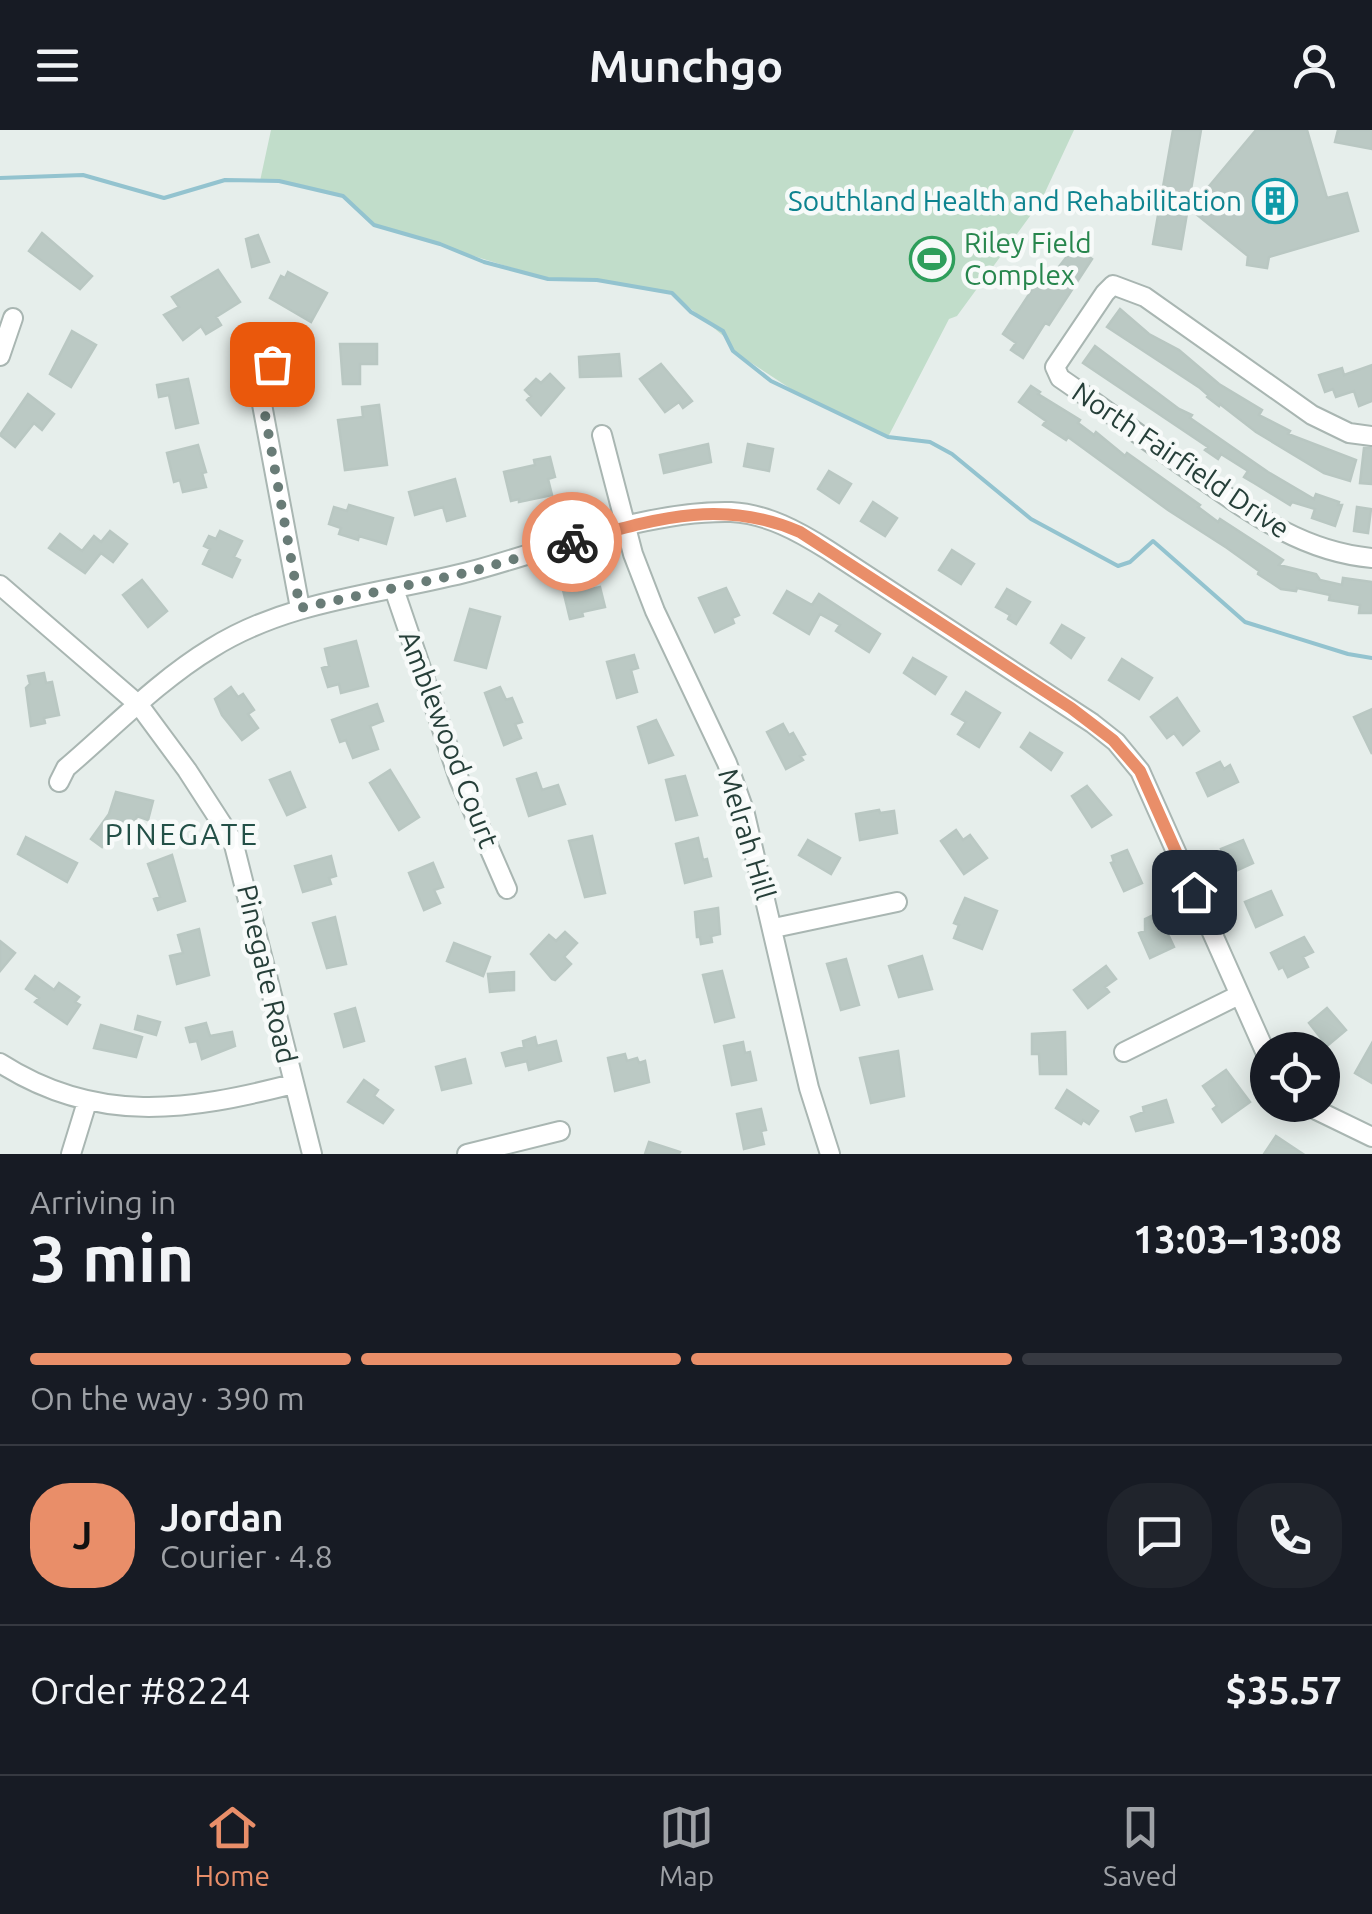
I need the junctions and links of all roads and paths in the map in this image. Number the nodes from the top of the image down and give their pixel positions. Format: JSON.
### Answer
{"nodes":[{"id":1,"x":13,"y":318,"type":"dead end"},
{"id":2,"x":0,"y":356,"type":"edge"},
{"id":3,"x":272,"y":364,"type":"dead end"},
{"id":4,"x":602,"y":435,"type":"dead end"},
{"id":5,"x":1372,"y":436,"type":"edge"},
{"id":6,"x":624,"y":528,"type":"junction"},
{"id":7,"x":1372,"y":558,"type":"edge"},
{"id":8,"x":0,"y":586,"type":"edge"},
{"id":9,"x":394,"y":589,"type":"junction"},
{"id":10,"x":300,"y":608,"type":"junction"},
{"id":11,"x":140,"y":706,"type":"junction"},
{"id":12,"x":58,"y":782,"type":"dead end"},
{"id":13,"x":507,"y":889,"type":"dead end"},
{"id":14,"x":897,"y":902,"type":"dead end"},
{"id":15,"x":774,"y":928,"type":"junction"},
{"id":16,"x":1239,"y":995,"type":"junction"},
{"id":17,"x":1256,"y":1032,"type":"edge"},
{"id":18,"x":1124,"y":1052,"type":"dead end"},
{"id":19,"x":0,"y":1062,"type":"edge"},
{"id":20,"x":293,"y":1084,"type":"junction"},
{"id":21,"x":87,"y":1102,"type":"junction"},
{"id":22,"x":1340,"y":1121,"type":"edge"},
{"id":23,"x":560,"y":1132,"type":"dead end"},
{"id":24,"x":1372,"y":1137,"type":"edge"},
{"id":25,"x":71,"y":1154,"type":"edge"},
{"id":26,"x":312,"y":1154,"type":"edge"},
{"id":27,"x":467,"y":1154,"type":"edge"},
{"id":28,"x":830,"y":1154,"type":"edge"}],
"edges":[{"from":1,"to":2,"type":"street"},
{"from":3,"to":10,"type":"street"},
{"from":4,"to":6,"type":"street","name":"Melrah Hill"},
{"from":5,"to":7,"type":"street","name":"North Fairfield Drive"},
{"from":6,"to":9,"type":"street"},
{"from":6,"to":15,"type":"street","name":"Melrah Hill"},
{"from":6,"to":16,"type":"street"},
{"from":8,"to":11,"type":"street","name":"Pinegate Road"},
{"from":9,"to":10,"type":"street"},
{"from":9,"to":13,"type":"street","name":"Amblewood Court"},
{"from":10,"to":11,"type":"street"},
{"from":11,"to":12,"type":"street"},
{"from":11,"to":20,"type":"street","name":"Pinegate Road"},
{"from":14,"to":15,"type":"street"},
{"from":15,"to":28,"type":"street","name":"Melrah Hill"},
{"from":16,"to":17,"type":"street"},
{"from":16,"to":18,"type":"street"},
{"from":19,"to":21,"type":"street"},
{"from":20,"to":21,"type":"street"},
{"from":20,"to":26,"type":"street","name":"Pinegate Road"},
{"from":21,"to":25,"type":"street"},
{"from":22,"to":24,"type":"street"},
{"from":23,"to":27,"type":"street"}]}
